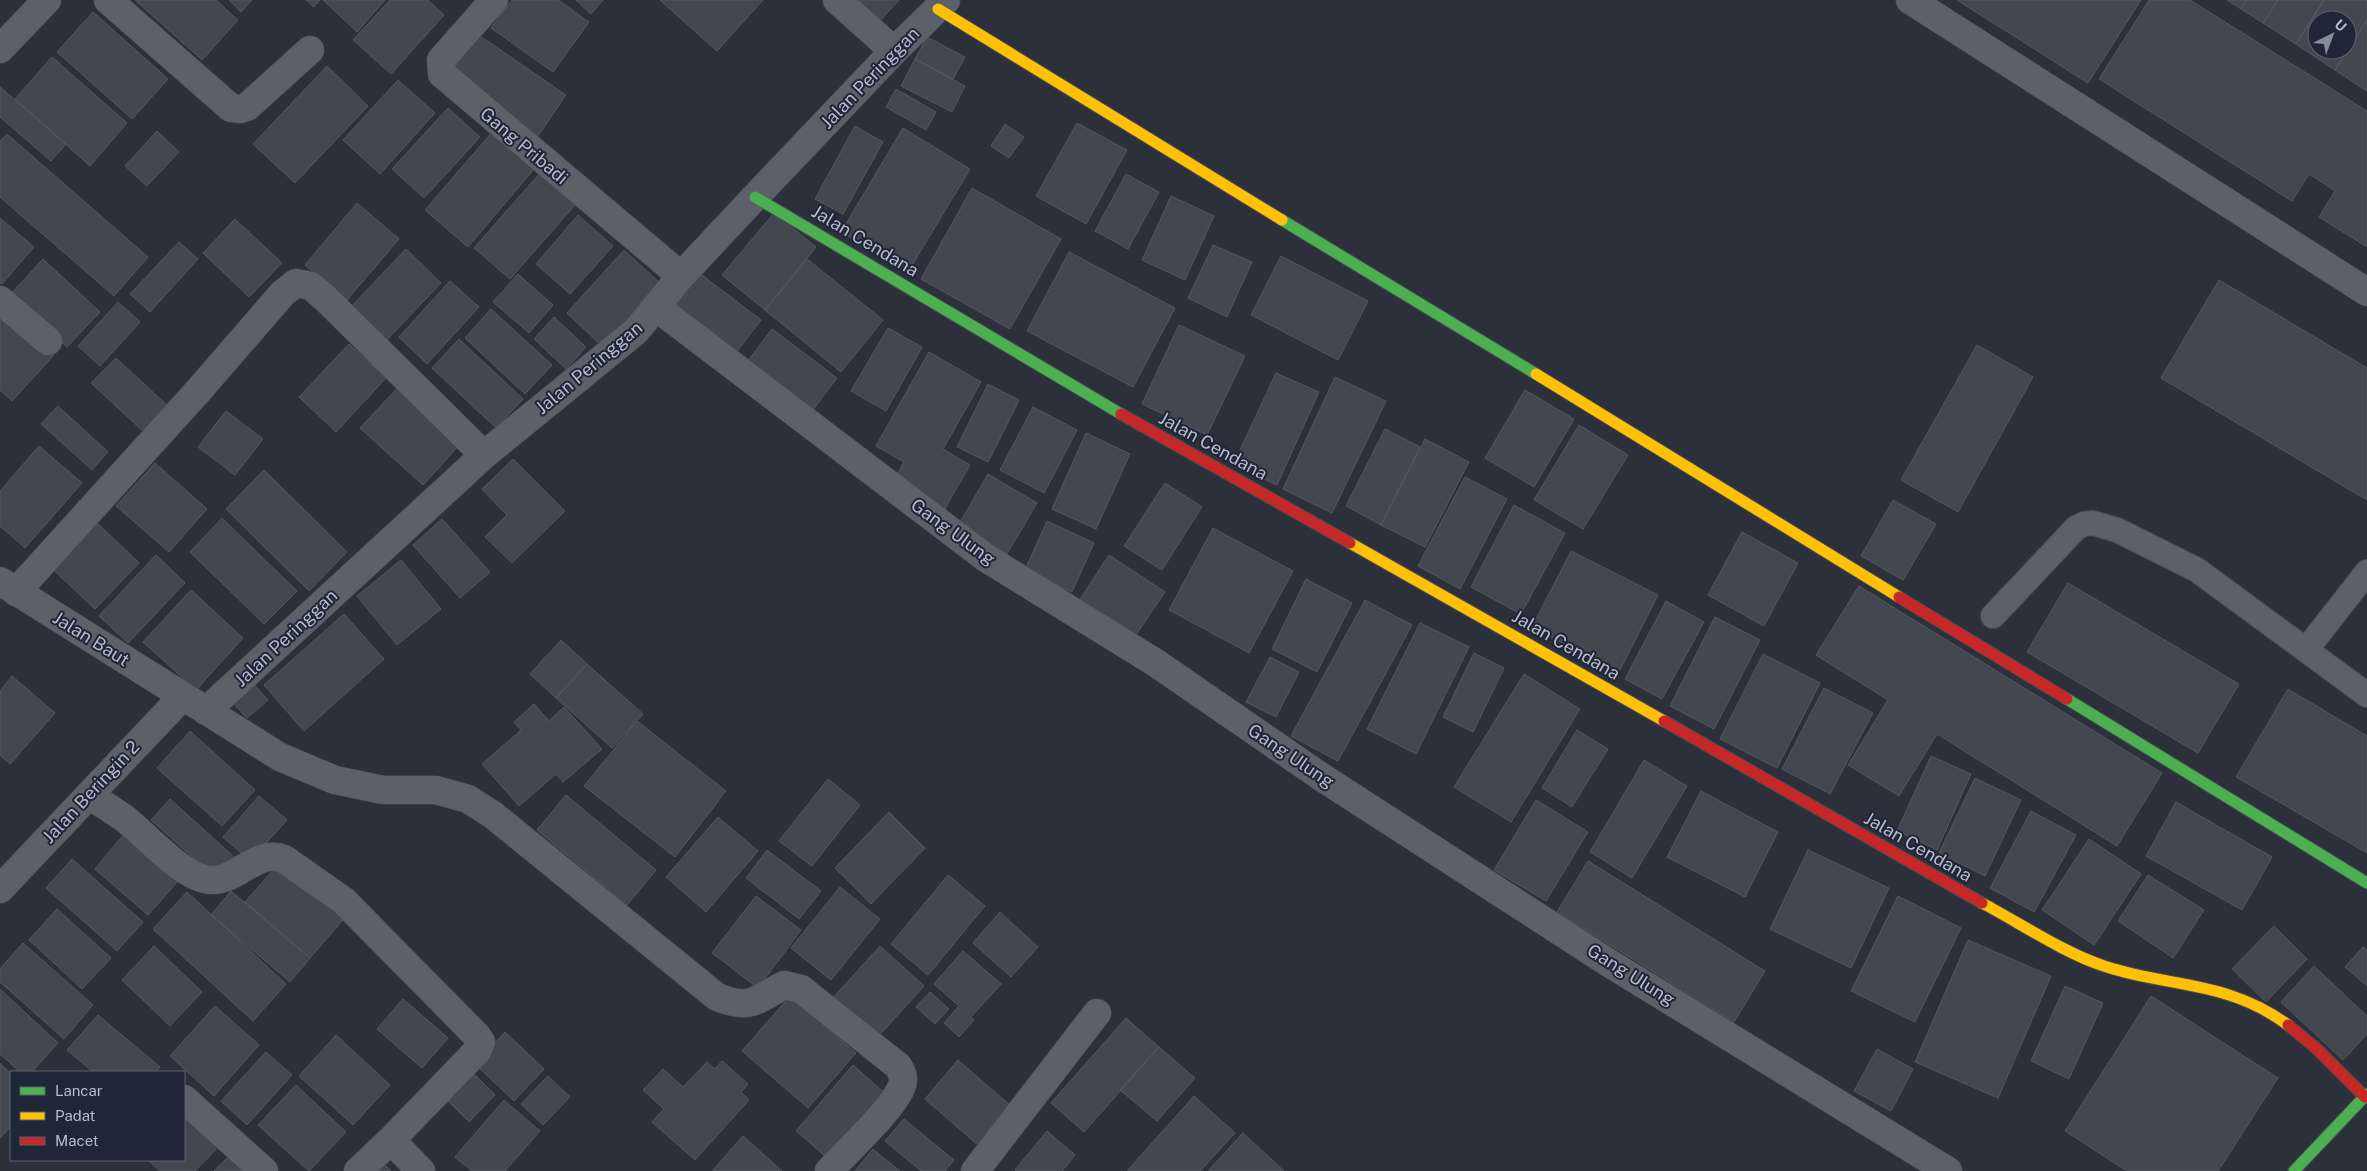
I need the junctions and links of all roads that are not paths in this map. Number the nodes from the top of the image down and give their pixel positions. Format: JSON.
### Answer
{"nodes":[{"id":1,"x":47,"y":0,"type":"edge"},
{"id":2,"x":108,"y":0,"type":"edge"},
{"id":3,"x":837,"y":0,"type":"edge"},
{"id":4,"x":1910,"y":0,"type":"edge"},
{"id":5,"x":491,"y":1,"type":"edge"},
{"id":6,"x":942,"y":4,"type":"edge"},
{"id":7,"x":0,"y":49,"type":"edge"},
{"id":8,"x":310,"y":50,"type":"dead end"},
{"id":9,"x":894,"y":51,"type":"junction"},
{"id":10,"x":755,"y":197,"type":"junction"},
{"id":11,"x":681,"y":276,"type":"junction"},
{"id":12,"x":2367,"y":292,"type":"edge"},
{"id":13,"x":0,"y":300,"type":"edge"},
{"id":14,"x":656,"y":307,"type":"junction"},
{"id":15,"x":48,"y":341,"type":"dead end"},
{"id":16,"x":484,"y":455,"type":"junction"},
{"id":17,"x":2367,"y":572,"type":"edge"},
{"id":18,"x":8,"y":587,"type":"edge"},
{"id":19,"x":1994,"y":616,"type":"dead end"},
{"id":20,"x":2306,"y":650,"type":"junction"},
{"id":21,"x":2367,"y":695,"type":"edge"},
{"id":22,"x":183,"y":696,"type":"junction"},
{"id":23,"x":206,"y":711,"type":"junction"},
{"id":24,"x":89,"y":795,"type":"junction"},
{"id":25,"x":2367,"y":883,"type":"edge"},
{"id":26,"x":0,"y":889,"type":"edge"},
{"id":27,"x":1096,"y":1013,"type":"dead end"},
{"id":28,"x":2366,"y":1096,"type":"edge"},
{"id":29,"x":185,"y":1100,"type":"edge"},
{"id":30,"x":391,"y":1140,"type":"junction"},
{"id":31,"x":264,"y":1171,"type":"edge"},
{"id":32,"x":358,"y":1171,"type":"edge"},
{"id":33,"x":421,"y":1171,"type":"edge"},
{"id":34,"x":829,"y":1171,"type":"edge"},
{"id":35,"x":975,"y":1171,"type":"edge"},
{"id":36,"x":1948,"y":1171,"type":"edge"},
{"id":37,"x":2294,"y":1171,"type":"edge"}],
"edges":[{"from":1,"to":7,"type":"street"},
{"from":2,"to":8,"type":"street"},
{"from":3,"to":9,"type":"street"},
{"from":4,"to":12,"type":"street"},
{"from":5,"to":11,"type":"street","name":"Gang Pribadi"},
{"from":6,"to":9,"type":"street","name":"Jalan Peringgan"},
{"from":6,"to":25,"type":"street"},
{"from":9,"to":10,"type":"street","name":"Jalan Peringgan"},
{"from":10,"to":11,"type":"street","name":"Jalan Peringgan"},
{"from":10,"to":28,"type":"street","name":"Jalan Cendana"},
{"from":11,"to":14,"type":"street","name":"Jalan Peringgan"},
{"from":13,"to":15,"type":"street"},
{"from":14,"to":16,"type":"street","name":"Jalan Peringgan"},
{"from":14,"to":36,"type":"street","name":"Gang Ulung"},
{"from":16,"to":18,"type":"street"},
{"from":16,"to":23,"type":"street","name":"Jalan Peringgan"},
{"from":17,"to":20,"type":"lane"},
{"from":18,"to":22,"type":"street","name":"Jalan Baut"},
{"from":19,"to":20,"type":"lane"},
{"from":20,"to":21,"type":"lane"},
{"from":22,"to":23,"type":"street","name":"Jalan Baut"},
{"from":22,"to":24,"type":"street","name":"Jalan Beringin 2"},
{"from":23,"to":34,"type":"street","name":"Jalan Baut"},
{"from":24,"to":26,"type":"street","name":"Jalan Beringin 2"},
{"from":24,"to":30,"type":"street"},
{"from":27,"to":35,"type":"street"},
{"from":28,"to":37,"type":"street"},
{"from":29,"to":31,"type":"street"},
{"from":30,"to":32,"type":"street"},
{"from":30,"to":33,"type":"street"}]}
